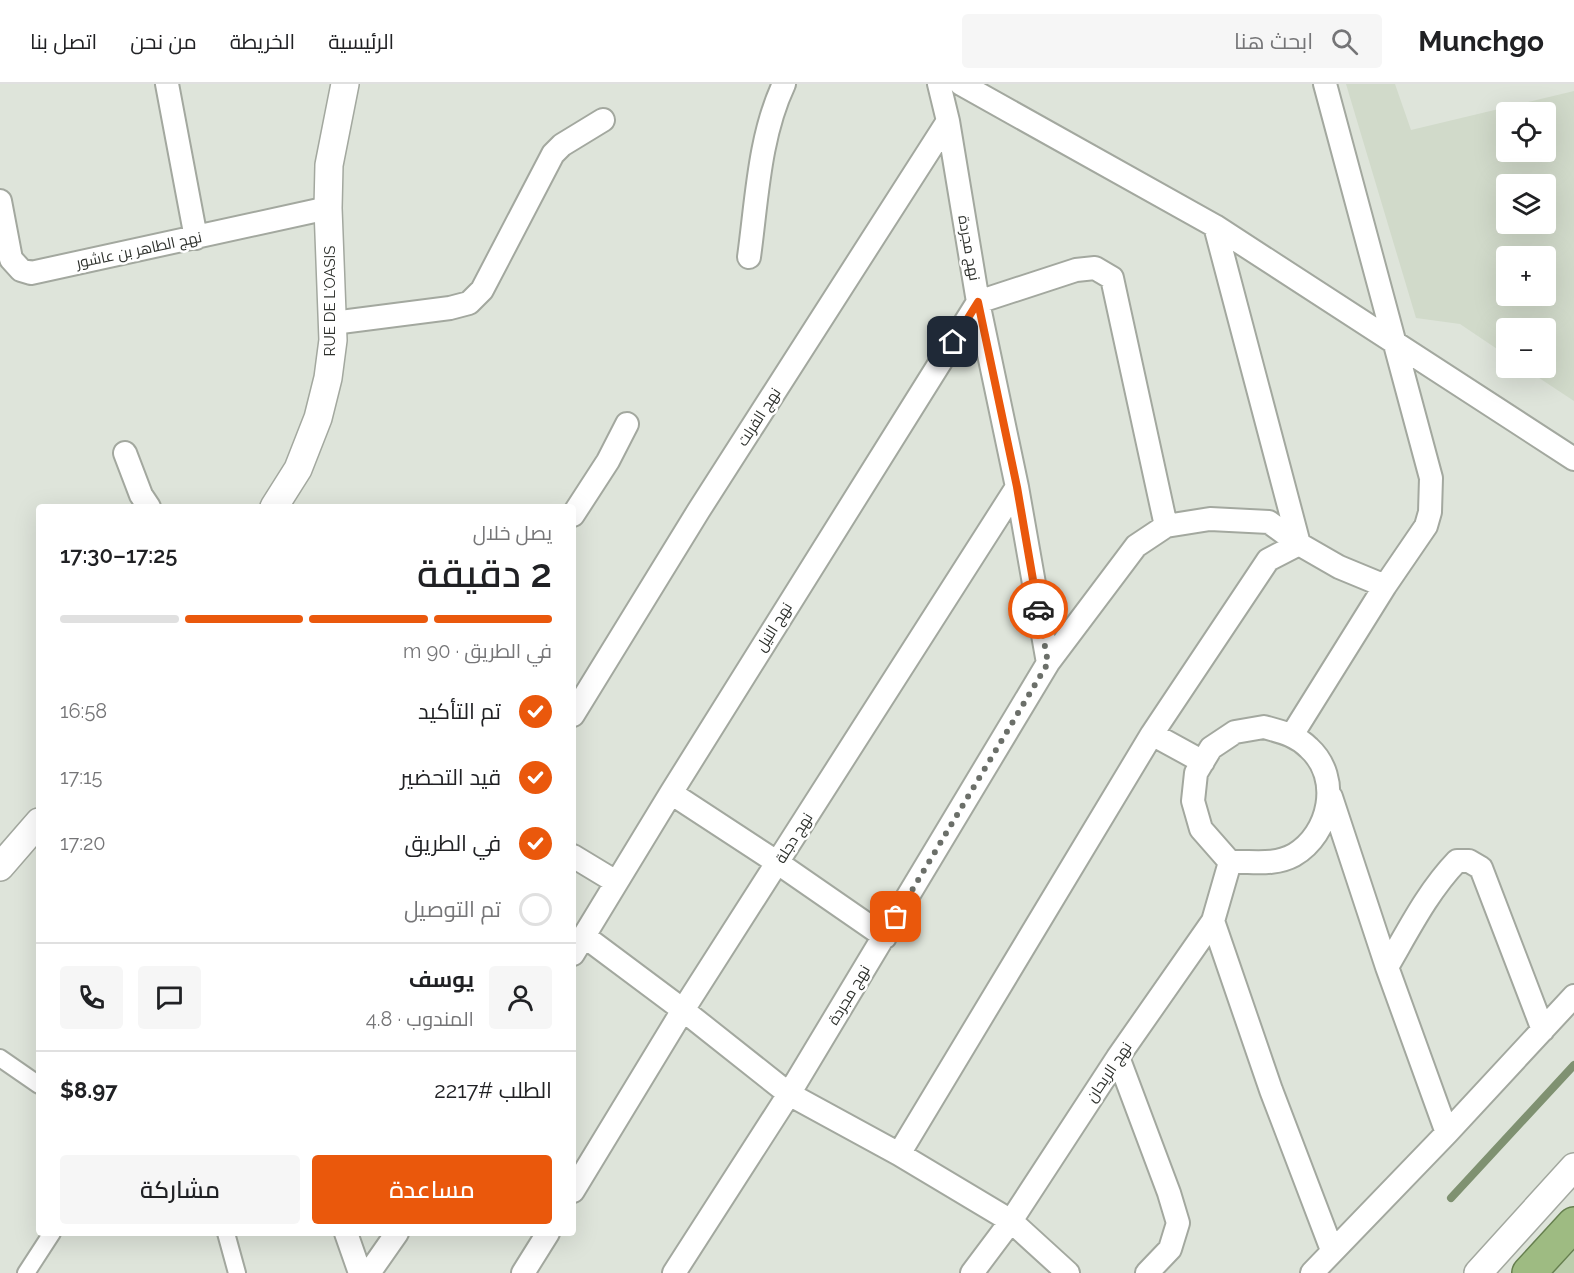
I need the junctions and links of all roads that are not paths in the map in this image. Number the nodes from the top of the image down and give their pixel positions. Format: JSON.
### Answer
{"nodes":[{"id":1,"x":167,"y":84,"type":"edge"},
{"id":2,"x":345,"y":84,"type":"edge"},
{"id":3,"x":784,"y":84,"type":"edge"},
{"id":4,"x":939,"y":84,"type":"edge"},
{"id":5,"x":961,"y":84,"type":"edge"},
{"id":6,"x":1325,"y":84,"type":"edge"},
{"id":7,"x":603,"y":120,"type":"dead end"},
{"id":8,"x":948,"y":121,"type":"junction"},
{"id":9,"x":0,"y":201,"type":"edge"},
{"id":10,"x":328,"y":208,"type":"junction"},
{"id":11,"x":1215,"y":226,"type":"junction"},
{"id":12,"x":196,"y":237,"type":"junction"},
{"id":13,"x":749,"y":257,"type":"dead end"},
{"id":14,"x":978,"y":302,"type":"junction"},
{"id":15,"x":333,"y":323,"type":"junction"},
{"id":16,"x":1396,"y":345,"type":"junction"},
{"id":17,"x":627,"y":424,"type":"dead end"},
{"id":18,"x":125,"y":453,"type":"dead end"},
{"id":19,"x":1574,"y":459,"type":"edge"},
{"id":20,"x":1017,"y":487,"type":"junction"},
{"id":21,"x":147,"y":504,"type":"edge"},
{"id":22,"x":276,"y":504,"type":"edge"},
{"id":23,"x":576,"y":510,"type":"edge"},
{"id":24,"x":1166,"y":526,"type":"junction"},
{"id":25,"x":1299,"y":544,"type":"junction"},
{"id":26,"x":1385,"y":586,"type":"junction"},
{"id":27,"x":1048,"y":663,"type":"junction"},
{"id":28,"x":576,"y":710,"type":"edge"},
{"id":29,"x":1152,"y":734,"type":"junction"},
{"id":30,"x":1292,"y":735,"type":"junction"},
{"id":31,"x":1203,"y":762,"type":"junction"},
{"id":32,"x":671,"y":793,"type":"junction"},
{"id":33,"x":1329,"y":793,"type":"junction"},
{"id":34,"x":36,"y":825,"type":"edge"},
{"id":35,"x":576,"y":858,"type":"edge"},
{"id":36,"x":1230,"y":862,"type":"junction"},
{"id":37,"x":778,"y":863,"type":"junction"},
{"id":38,"x":0,"y":867,"type":"edge"},
{"id":39,"x":616,"y":882,"type":"junction"},
{"id":40,"x":1213,"y":921,"type":"junction"},
{"id":41,"x":885,"y":937,"type":"junction"},
{"id":42,"x":578,"y":945,"type":"edge"},
{"id":43,"x":1388,"y":967,"type":"junction"},
{"id":44,"x":1574,"y":996,"type":"edge"},
{"id":45,"x":683,"y":1010,"type":"junction"},
{"id":46,"x":1543,"y":1030,"type":"junction"},
{"id":47,"x":1118,"y":1057,"type":"junction"},
{"id":48,"x":0,"y":1058,"type":"edge"},
{"id":49,"x":36,"y":1083,"type":"edge"},
{"id":50,"x":789,"y":1094,"type":"junction"},
{"id":51,"x":1448,"y":1132,"type":"junction"},
{"id":52,"x":899,"y":1154,"type":"junction"},
{"id":53,"x":1574,"y":1167,"type":"edge"},
{"id":54,"x":576,"y":1186,"type":"edge"},
{"id":55,"x":1011,"y":1221,"type":"junction"},
{"id":56,"x":1574,"y":1224,"type":"edge"},
{"id":57,"x":50,"y":1236,"type":"edge"},
{"id":58,"x":227,"y":1236,"type":"edge"},
{"id":59,"x":347,"y":1236,"type":"edge"},
{"id":60,"x":395,"y":1236,"type":"edge"},
{"id":61,"x":546,"y":1236,"type":"edge"},
{"id":62,"x":1332,"y":1250,"type":"junction"},
{"id":63,"x":26,"y":1273,"type":"edge"},
{"id":64,"x":237,"y":1273,"type":"edge"},
{"id":65,"x":360,"y":1273,"type":"edge"},
{"id":66,"x":369,"y":1273,"type":"edge"},
{"id":67,"x":522,"y":1273,"type":"edge"},
{"id":68,"x":674,"y":1273,"type":"edge"},
{"id":69,"x":972,"y":1273,"type":"edge"},
{"id":70,"x":1068,"y":1273,"type":"edge"},
{"id":71,"x":1147,"y":1273,"type":"edge"},
{"id":72,"x":1312,"y":1273,"type":"edge"},
{"id":73,"x":1478,"y":1273,"type":"edge"},
{"id":74,"x":1529,"y":1273,"type":"edge"}],
"edges":[{"from":1,"to":12,"type":"street"},
{"from":2,"to":10,"type":"street","name":"RUE DE L'OASIS"},
{"from":3,"to":13,"type":"street"},
{"from":4,"to":8,"type":"street","name":"نهج مجردة"},
{"from":5,"to":11,"type":"street"},
{"from":6,"to":16,"type":"street"},
{"from":7,"to":15,"type":"street"},
{"from":8,"to":14,"type":"street","name":"نهج مجردة"},
{"from":8,"to":28,"type":"street","name":"نهج الفرلت"},
{"from":9,"to":12,"type":"street","name":"نهج الطاهر بن عاشور"},
{"from":10,"to":12,"type":"street","name":"نهج الطاهر بن عاشور"},
{"from":10,"to":15,"type":"street","name":"RUE DE L'OASIS"},
{"from":11,"to":16,"type":"street"},
{"from":11,"to":25,"type":"street"},
{"from":14,"to":20,"type":"street","name":"نهج مجردة"},
{"from":14,"to":24,"type":"street"},
{"from":14,"to":32,"type":"street","name":"نهج النيل"},
{"from":15,"to":22,"type":"street","name":"RUE DE L'OASIS"},
{"from":16,"to":19,"type":"street"},
{"from":16,"to":26,"type":"street"},
{"from":17,"to":23,"type":"street"},
{"from":18,"to":21,"type":"street"},
{"from":20,"to":27,"type":"street","name":"نهج مجردة"},
{"from":20,"to":37,"type":"street","name":"نهج دجلة"},
{"from":24,"to":25,"type":"street"},
{"from":24,"to":27,"type":"street"},
{"from":25,"to":26,"type":"street"},
{"from":25,"to":29,"type":"street"},
{"from":26,"to":30,"type":"street"},
{"from":27,"to":41,"type":"street","name":"نهج مجردة"},
{"from":29,"to":31,"type":"street"},
{"from":29,"to":52,"type":"street"},
{"from":30,"to":31,"type":"street"},
{"from":30,"to":33,"type":"street"},
{"from":31,"to":36,"type":"street"},
{"from":32,"to":37,"type":"street"},
{"from":32,"to":39,"type":"street","name":"نهج النيل"},
{"from":33,"to":36,"type":"street"},
{"from":33,"to":43,"type":"street"},
{"from":34,"to":38,"type":"street"},
{"from":35,"to":39,"type":"street"},
{"from":36,"to":40,"type":"street","name":"نهج الريحان"},
{"from":37,"to":41,"type":"street"},
{"from":37,"to":45,"type":"street","name":"نهج دجلة"},
{"from":39,"to":42,"type":"street","name":"نهج النيل"},
{"from":40,"to":47,"type":"street","name":"نهج الريحان"},
{"from":40,"to":62,"type":"street"},
{"from":41,"to":50,"type":"street","name":"نهج مجردة"},
{"from":42,"to":45,"type":"street"},
{"from":43,"to":46,"type":"street"},
{"from":43,"to":51,"type":"street"},
{"from":44,"to":46,"type":"street"},
{"from":45,"to":50,"type":"street"},
{"from":45,"to":54,"type":"street","name":"نهج دجلة"},
{"from":46,"to":51,"type":"street"},
{"from":47,"to":55,"type":"street","name":"نهج الريحان"},
{"from":47,"to":71,"type":"street"},
{"from":48,"to":49,"type":"street"},
{"from":50,"to":52,"type":"street"},
{"from":50,"to":68,"type":"street","name":"نهج مجردة"},
{"from":51,"to":62,"type":"street"},
{"from":52,"to":55,"type":"street"},
{"from":53,"to":73,"type":"street"},
{"from":55,"to":69,"type":"street","name":"نهج الريحان"},
{"from":55,"to":70,"type":"street"},
{"from":56,"to":74,"type":"highway"},
{"from":57,"to":63,"type":"street"},
{"from":58,"to":64,"type":"street"},
{"from":59,"to":65,"type":"street"},
{"from":60,"to":66,"type":"street"},
{"from":61,"to":67,"type":"street"},
{"from":62,"to":72,"type":"street"}]}
